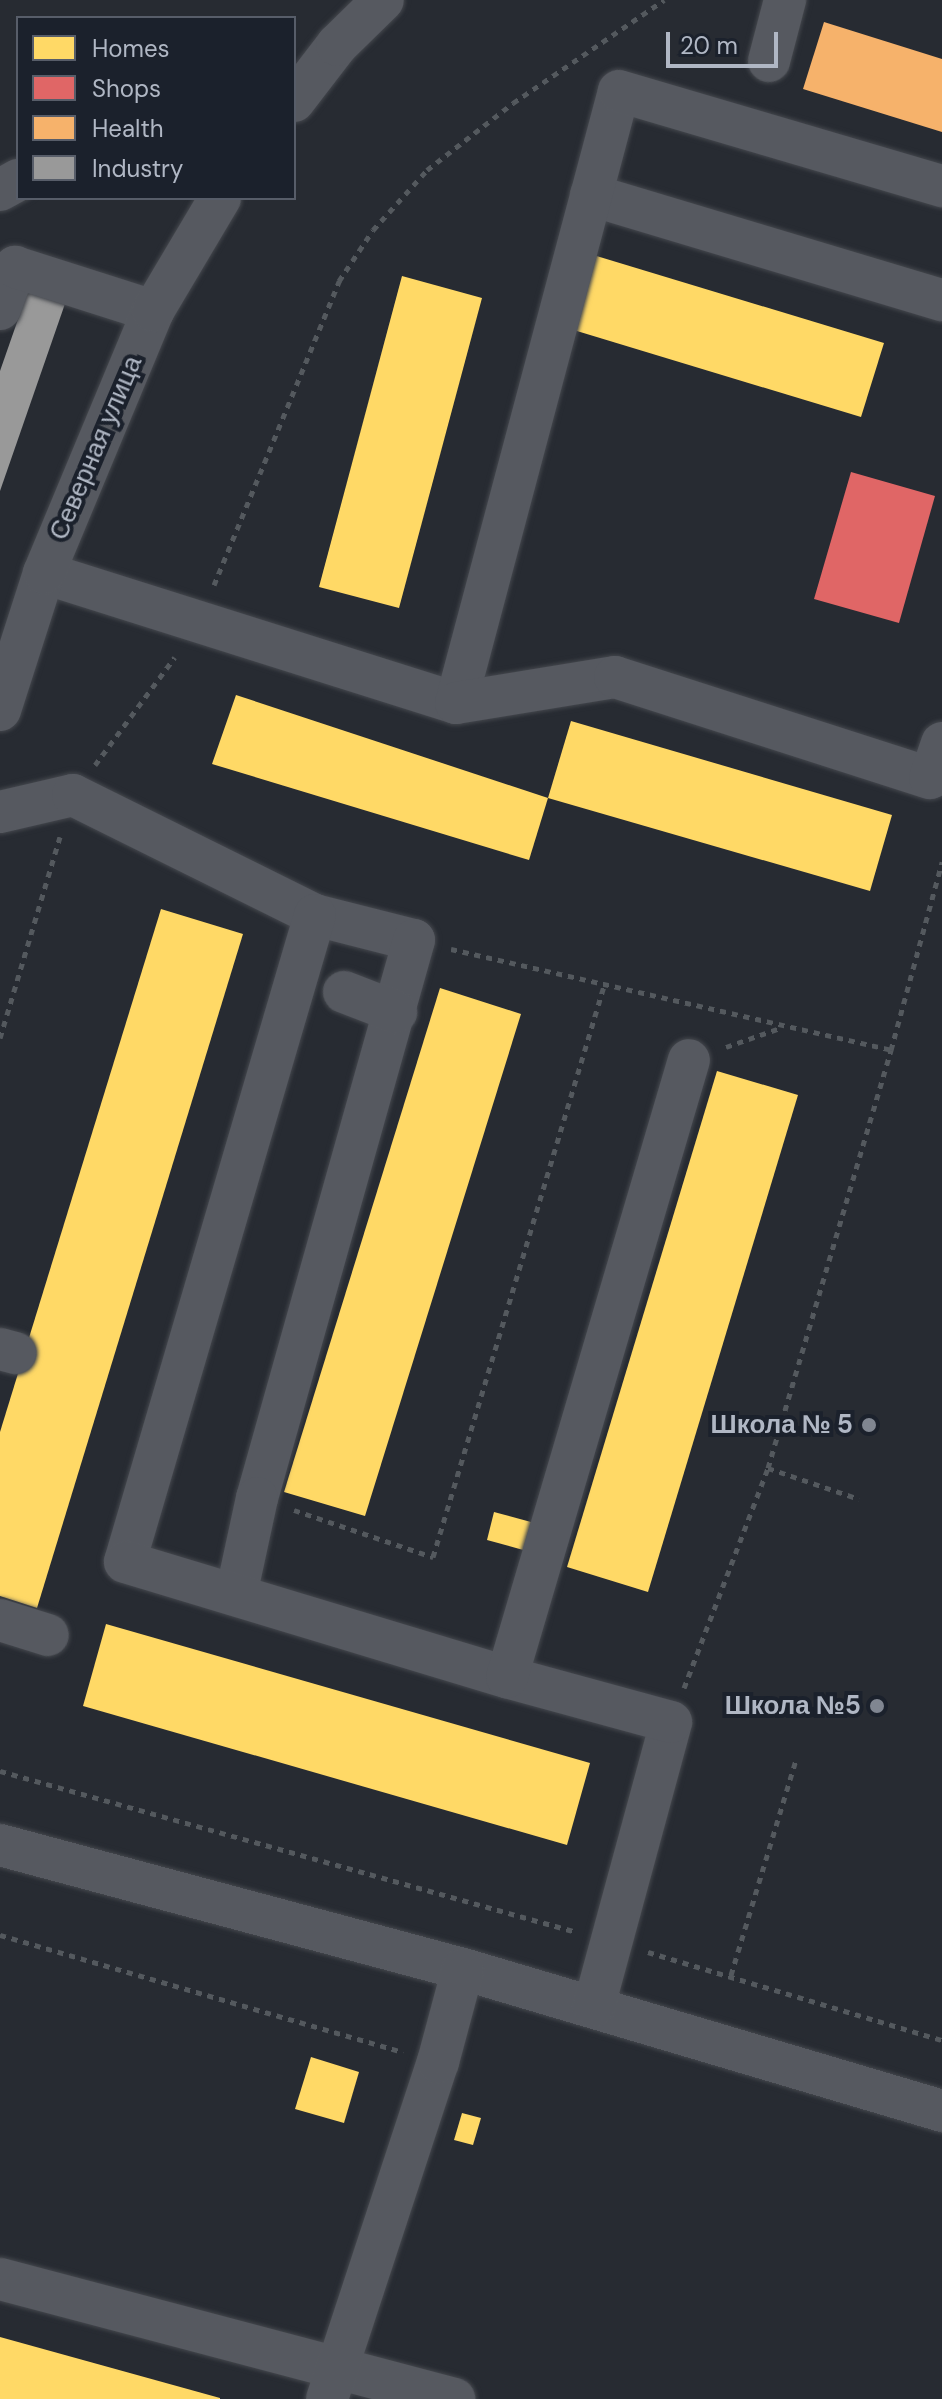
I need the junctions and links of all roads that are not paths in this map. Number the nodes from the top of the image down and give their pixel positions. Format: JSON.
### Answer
{"nodes":[{"id":1,"x":383,"y":0,"type":"edge"},
{"id":2,"x":785,"y":0,"type":"edge"},
{"id":3,"x":769,"y":61,"type":"dead end"},
{"id":4,"x":296,"y":98,"type":"edge"},
{"id":5,"x":942,"y":186,"type":"edge"},
{"id":6,"x":591,"y":195,"type":"junction"},
{"id":7,"x":219,"y":200,"type":"edge"},
{"id":8,"x":5,"y":261,"type":"edge"},
{"id":9,"x":942,"y":300,"type":"edge"},
{"id":10,"x":0,"y":309,"type":"edge"},
{"id":11,"x":153,"y":311,"type":"junction"},
{"id":12,"x":44,"y":573,"type":"junction"},
{"id":13,"x":456,"y":703,"type":"junction"},
{"id":14,"x":0,"y":710,"type":"edge"},
{"id":15,"x":942,"y":743,"type":"edge"},
{"id":16,"x":0,"y":812,"type":"edge"},
{"id":17,"x":315,"y":915,"type":"junction"},
{"id":18,"x":344,"y":992,"type":"dead end"},
{"id":19,"x":396,"y":1012,"type":"junction"},
{"id":20,"x":689,"y":1060,"type":"road end"},
{"id":21,"x":236,"y":1595,"type":"junction"},
{"id":22,"x":0,"y":1620,"type":"edge"},
{"id":23,"x":48,"y":1635,"type":"dead end"},
{"id":24,"x":507,"y":1677,"type":"junction"},
{"id":25,"x":0,"y":1845,"type":"edge"},
{"id":26,"x":463,"y":1969,"type":"junction"},
{"id":27,"x":594,"y":2006,"type":"junction"},
{"id":28,"x":942,"y":2111,"type":"edge"},
{"id":29,"x":0,"y":2279,"type":"edge"},
{"id":30,"x":333,"y":2383,"type":"edge"},
{"id":31,"x":454,"y":2399,"type":"edge"}],
"edges":[{"from":1,"to":4,"type":"street"},
{"from":2,"to":3,"type":"street"},
{"from":5,"to":6,"type":"street"},
{"from":6,"to":9,"type":"street"},
{"from":6,"to":13,"type":"street"},
{"from":7,"to":11,"type":"street","name":"Северная улица"},
{"from":8,"to":10,"type":"street"},
{"from":8,"to":11,"type":"street"},
{"from":11,"to":12,"type":"street","name":"Северная улица"},
{"from":12,"to":13,"type":"street"},
{"from":12,"to":14,"type":"street","name":"Северная улица"},
{"from":13,"to":15,"type":"street"},
{"from":16,"to":17,"type":"street"},
{"from":17,"to":19,"type":"street"},
{"from":17,"to":21,"type":"street"},
{"from":18,"to":19,"type":"street"},
{"from":19,"to":21,"type":"street"},
{"from":20,"to":24,"type":"street"},
{"from":21,"to":24,"type":"street"},
{"from":22,"to":23,"type":"street"},
{"from":24,"to":27,"type":"street"},
{"from":25,"to":26,"type":"street"},
{"from":26,"to":27,"type":"street"},
{"from":26,"to":30,"type":"street"},
{"from":27,"to":28,"type":"street"},
{"from":29,"to":30,"type":"street"},
{"from":30,"to":31,"type":"street"}]}
